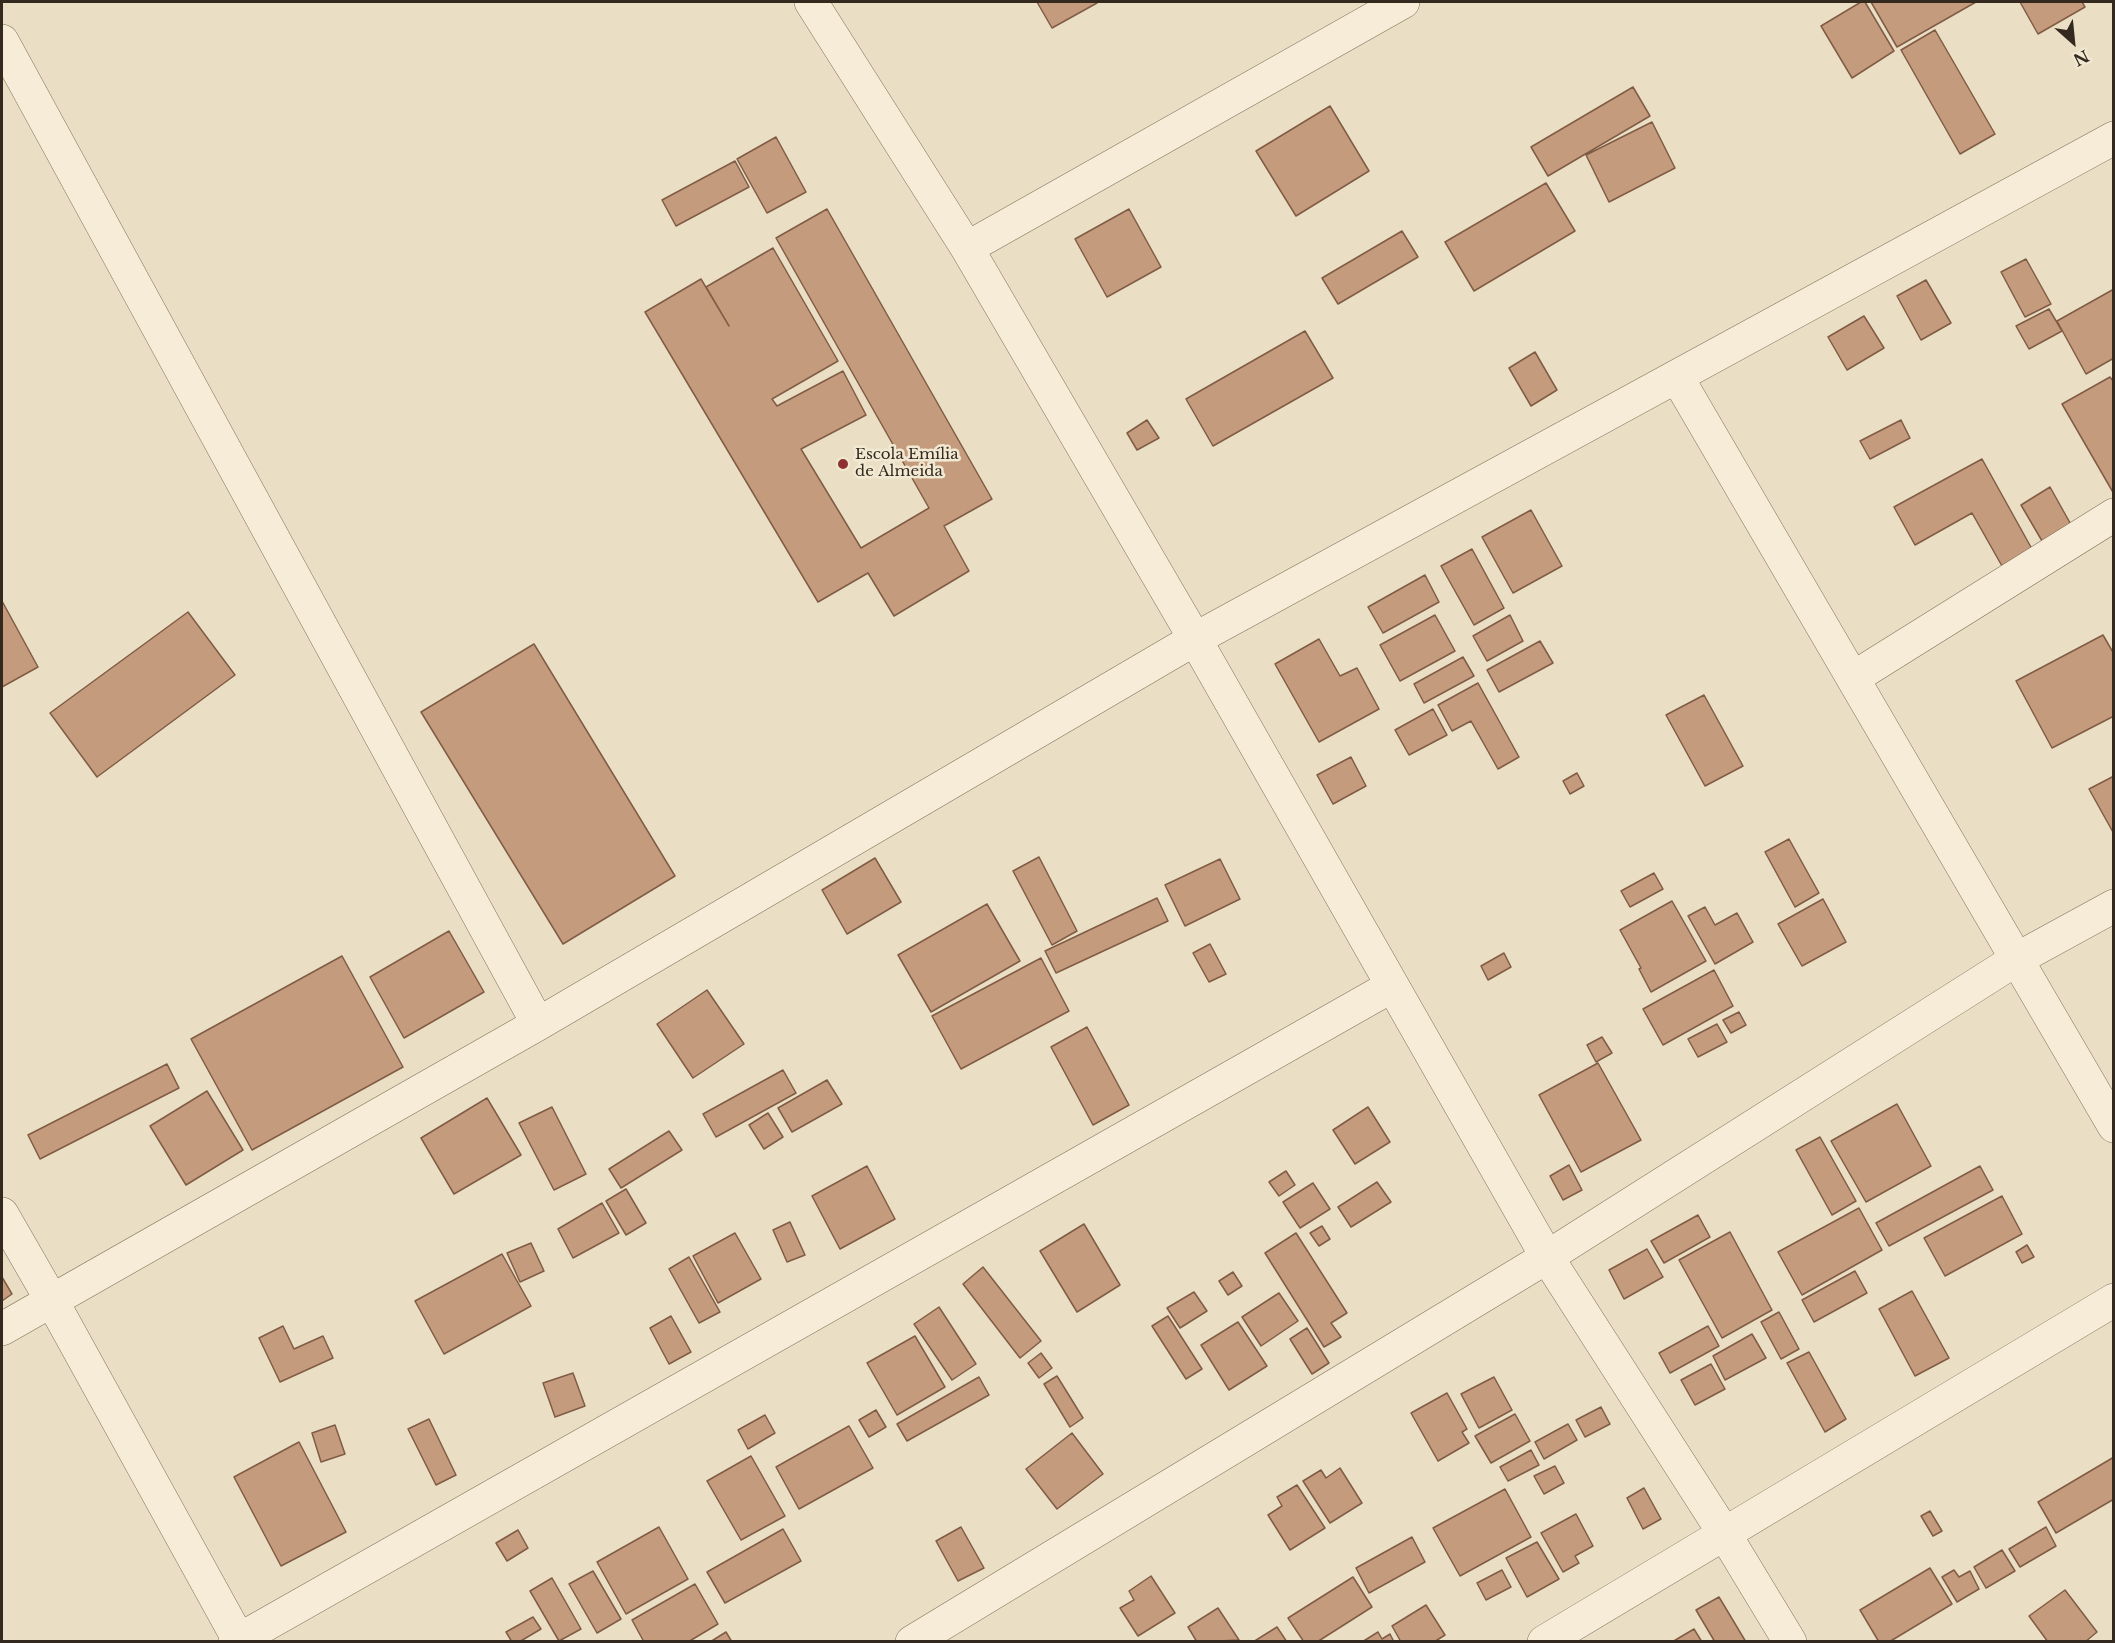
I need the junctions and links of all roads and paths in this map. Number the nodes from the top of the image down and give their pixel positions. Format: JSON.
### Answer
{"nodes":[{"id":1,"x":811,"y":2,"type":"edge"},
{"id":2,"x":1403,"y":2,"type":"edge"},
{"id":3,"x":2,"y":40,"type":"edge"},
{"id":4,"x":2114,"y":138,"type":"edge"},
{"id":5,"x":968,"y":248,"type":"junction"},
{"id":6,"x":1677,"y":377,"type":"junction"},
{"id":7,"x":2114,"y":515,"type":"edge"},
{"id":8,"x":1195,"y":639,"type":"junction"},
{"id":9,"x":1853,"y":678,"type":"junction"},
{"id":10,"x":2114,"y":906,"type":"edge"},
{"id":11,"x":2017,"y":959,"type":"junction"},
{"id":12,"x":1392,"y":986,"type":"junction"},
{"id":13,"x":538,"y":1024,"type":"junction"},
{"id":14,"x":2114,"y":1126,"type":"edge"},
{"id":15,"x":2,"y":1214,"type":"edge"},
{"id":16,"x":1547,"y":1257,"type":"junction"},
{"id":17,"x":2114,"y":1300,"type":"edge"},
{"id":18,"x":52,"y":1301,"type":"junction"},
{"id":19,"x":2,"y":1329,"type":"edge"},
{"id":20,"x":1724,"y":1533,"type":"junction"},
{"id":21,"x":238,"y":1641,"type":"edge"},
{"id":22,"x":912,"y":1641,"type":"edge"},
{"id":23,"x":1544,"y":1641,"type":"edge"},
{"id":24,"x":1790,"y":1641,"type":"edge"}],
"edges":[{"from":1,"to":5,"type":"street"},
{"from":2,"to":5,"type":"street"},
{"from":3,"to":13,"type":"street"},
{"from":4,"to":6,"type":"street"},
{"from":5,"to":8,"type":"street"},
{"from":6,"to":8,"type":"street"},
{"from":6,"to":9,"type":"street"},
{"from":7,"to":9,"type":"street"},
{"from":8,"to":12,"type":"street"},
{"from":8,"to":13,"type":"street"},
{"from":9,"to":11,"type":"street"},
{"from":10,"to":11,"type":"street"},
{"from":11,"to":14,"type":"street"},
{"from":11,"to":16,"type":"street"},
{"from":12,"to":16,"type":"street"},
{"from":12,"to":21,"type":"street"},
{"from":13,"to":18,"type":"street"},
{"from":15,"to":18,"type":"street"},
{"from":16,"to":20,"type":"street"},
{"from":16,"to":22,"type":"street"},
{"from":17,"to":20,"type":"street"},
{"from":18,"to":19,"type":"street"},
{"from":18,"to":21,"type":"street"},
{"from":20,"to":23,"type":"street"},
{"from":20,"to":24,"type":"street"}]}
